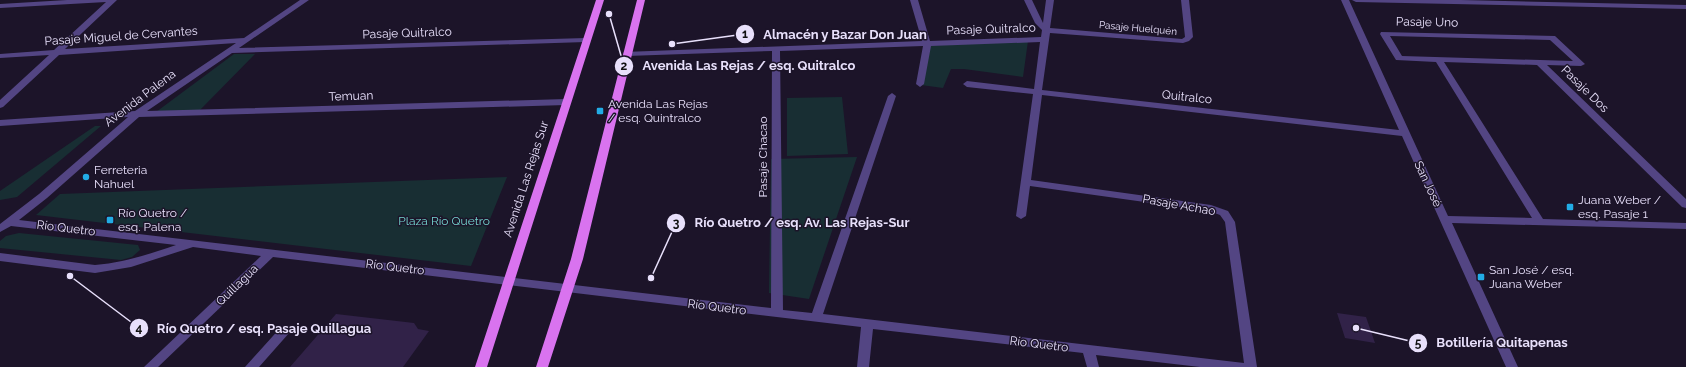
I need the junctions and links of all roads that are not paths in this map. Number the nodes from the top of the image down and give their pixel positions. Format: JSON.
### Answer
{"nodes":[{"id":1,"x":106,"y":0,"type":"edge"},
{"id":2,"x":113,"y":0,"type":"edge"},
{"id":3,"x":305,"y":0,"type":"edge"},
{"id":4,"x":600,"y":0,"type":"edge"},
{"id":5,"x":641,"y":0,"type":"edge"},
{"id":6,"x":914,"y":0,"type":"edge"},
{"id":7,"x":1028,"y":0,"type":"edge"},
{"id":8,"x":1050,"y":0,"type":"edge"},
{"id":9,"x":1184,"y":0,"type":"edge"},
{"id":10,"x":1345,"y":0,"type":"edge"},
{"id":11,"x":1356,"y":0,"type":"edge"},
{"id":12,"x":1596,"y":0,"type":"edge"},
{"id":13,"x":1477,"y":1,"type":"edge"},
{"id":14,"x":0,"y":6,"type":"edge"},
{"id":15,"x":1604,"y":6,"type":"junction"},
{"id":16,"x":1686,"y":7,"type":"edge"},
{"id":17,"x":1046,"y":30,"type":"junction"},
{"id":18,"x":1045,"y":39,"type":"junction"},
{"id":19,"x":244,"y":40,"type":"junction"},
{"id":20,"x":586,"y":40,"type":"junction"},
{"id":21,"x":927,"y":44,"type":"junction"},
{"id":22,"x":776,"y":49,"type":"junction"},
{"id":23,"x":228,"y":51,"type":"junction"},
{"id":24,"x":57,"y":52,"type":"junction"},
{"id":25,"x":627,"y":54,"type":"junction"},
{"id":26,"x":0,"y":56,"type":"edge"},
{"id":27,"x":1438,"y":59,"type":"junction"},
{"id":28,"x":1540,"y":63,"type":"junction"},
{"id":29,"x":920,"y":84,"type":"dead end"},
{"id":30,"x":967,"y":84,"type":"dead end"},
{"id":31,"x":1038,"y":92,"type":"junction"},
{"id":32,"x":892,"y":96,"type":"dead end"},
{"id":33,"x":566,"y":102,"type":"junction"},
{"id":34,"x":0,"y":105,"type":"edge"},
{"id":35,"x":137,"y":114,"type":"junction"},
{"id":36,"x":1,"y":124,"type":"edge"},
{"id":37,"x":1404,"y":133,"type":"junction"},
{"id":38,"x":1026,"y":182,"type":"junction"},
{"id":39,"x":1686,"y":205,"type":"edge"},
{"id":40,"x":1021,"y":216,"type":"dead end"},
{"id":41,"x":1444,"y":219,"type":"junction"},
{"id":42,"x":10,"y":222,"type":"junction"},
{"id":43,"x":1540,"y":222,"type":"junction"},
{"id":44,"x":1686,"y":226,"type":"edge"},
{"id":45,"x":0,"y":229,"type":"edge"},
{"id":46,"x":193,"y":244,"type":"junction"},
{"id":47,"x":272,"y":252,"type":"junction"},
{"id":48,"x":0,"y":257,"type":"edge"},
{"id":49,"x":507,"y":282,"type":"junction"},
{"id":50,"x":567,"y":289,"type":"junction"},
{"id":51,"x":776,"y":314,"type":"junction"},
{"id":52,"x":816,"y":318,"type":"junction"},
{"id":53,"x":867,"y":324,"type":"junction"},
{"id":54,"x":286,"y":328,"type":"dead end"},
{"id":55,"x":1088,"y":349,"type":"junction"},
{"id":56,"x":150,"y":367,"type":"edge"},
{"id":57,"x":251,"y":367,"type":"edge"},
{"id":58,"x":480,"y":367,"type":"edge"},
{"id":59,"x":542,"y":367,"type":"edge"},
{"id":60,"x":863,"y":367,"type":"edge"},
{"id":61,"x":1093,"y":367,"type":"edge"},
{"id":62,"x":1241,"y":367,"type":"edge"},
{"id":63,"x":1251,"y":367,"type":"edge"},
{"id":64,"x":1512,"y":367,"type":"edge"}],
"edges":[{"from":1,"to":14,"type":"street"},
{"from":2,"to":24,"type":"street"},
{"from":3,"to":19,"type":"street","name":"Avenida Palena"},
{"from":4,"to":20,"type":"main road","name":"Avenida Las Rejas Sur"},
{"from":5,"to":25,"type":"main road"},
{"from":6,"to":21,"type":"street"},
{"from":7,"to":17,"type":"street"},
{"from":8,"to":17,"type":"street"},
{"from":9,"to":17,"type":"street","name":"Pasaje Huelquén"},
{"from":10,"to":37,"type":"street","name":"San José"},
{"from":11,"to":13,"type":"street"},
{"from":12,"to":15,"type":"street"},
{"from":13,"to":15,"type":"street"},
{"from":15,"to":16,"type":"street"},
{"from":17,"to":18,"type":"street"},
{"from":18,"to":21,"type":"street","name":"Pasaje Quitralco"},
{"from":18,"to":31,"type":"street"},
{"from":19,"to":23,"type":"street","name":"Avenida Palena"},
{"from":19,"to":24,"type":"street","name":"Pasaje Miguel de Cervantes"},
{"from":20,"to":23,"type":"street","name":"Pasaje Quitralco"},
{"from":20,"to":33,"type":"main road","name":"Avenida Las Rejas Sur"},
{"from":21,"to":22,"type":"street","name":"Pasaje Quitralco"},
{"from":21,"to":29,"type":"street"},
{"from":22,"to":25,"type":"street","name":"Pasaje Quitralco"},
{"from":22,"to":51,"type":"street","name":"Pasaje Chacao"},
{"from":23,"to":35,"type":"street","name":"Avenida Palena"},
{"from":24,"to":26,"type":"street","name":"Pasaje Miguel de Cervantes"},
{"from":24,"to":34,"type":"street"},
{"from":25,"to":50,"type":"main road"},
{"from":27,"to":28,"type":"street"},
{"from":27,"to":28,"type":"street","name":"Pasaje Uno"},
{"from":27,"to":43,"type":"street"},
{"from":28,"to":39,"type":"street","name":"Pasaje Dos"},
{"from":30,"to":31,"type":"street","name":"Quitralco"},
{"from":31,"to":37,"type":"street","name":"Quitralco"},
{"from":31,"to":38,"type":"street"},
{"from":32,"to":52,"type":"street"},
{"from":33,"to":35,"type":"street","name":"Temuan"},
{"from":33,"to":49,"type":"main road","name":"Avenida Las Rejas Sur"},
{"from":35,"to":36,"type":"street","name":"Temuan"},
{"from":35,"to":42,"type":"street","name":"Avenida Palena"},
{"from":37,"to":41,"type":"street","name":"San José"},
{"from":38,"to":40,"type":"street"},
{"from":38,"to":63,"type":"street","name":"Pasaje Achao"},
{"from":41,"to":43,"type":"street"},
{"from":41,"to":64,"type":"street","name":"San José"},
{"from":42,"to":45,"type":"street","name":"Avenida Palena"},
{"from":42,"to":46,"type":"street","name":"Río Quetro"},
{"from":43,"to":44,"type":"street"},
{"from":46,"to":47,"type":"street","name":"Río Quetro"},
{"from":46,"to":48,"type":"street","name":"Río Quetro"},
{"from":47,"to":49,"type":"street","name":"Río Quetro"},
{"from":47,"to":56,"type":"street","name":"Quillagua"},
{"from":49,"to":50,"type":"street","name":"Río Quetro"},
{"from":49,"to":58,"type":"main road","name":"Avenida Las Rejas Sur"},
{"from":50,"to":51,"type":"street","name":"Río Quetro"},
{"from":50,"to":59,"type":"main road"},
{"from":51,"to":52,"type":"street","name":"Río Quetro"},
{"from":52,"to":53,"type":"street","name":"Río Quetro"},
{"from":53,"to":55,"type":"street","name":"Río Quetro"},
{"from":53,"to":60,"type":"street"},
{"from":54,"to":57,"type":"street"},
{"from":55,"to":61,"type":"street"},
{"from":55,"to":62,"type":"street","name":"Río Quetro"}]}
